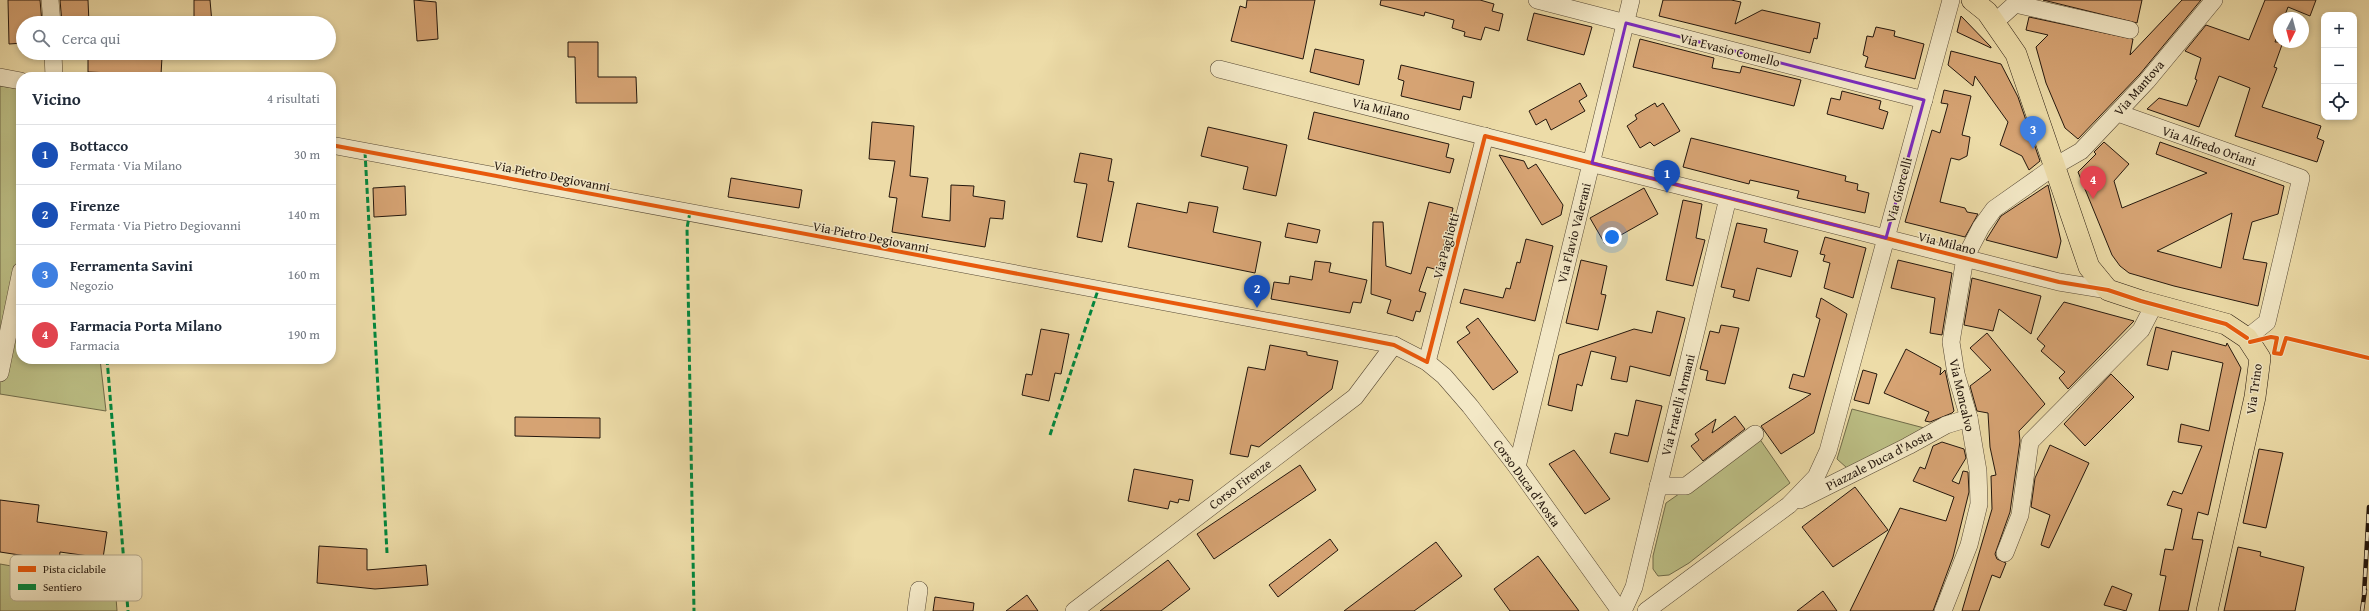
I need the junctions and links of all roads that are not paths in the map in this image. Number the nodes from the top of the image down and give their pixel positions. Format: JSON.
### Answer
{"nodes":[{"id":1,"x":50,"y":0,"type":"edge"},
{"id":2,"x":1537,"y":0,"type":"edge"},
{"id":3,"x":1631,"y":0,"type":"edge"},
{"id":4,"x":1951,"y":0,"type":"edge"},
{"id":5,"x":1972,"y":0,"type":"edge"},
{"id":6,"x":2214,"y":0,"type":"edge"},
{"id":7,"x":2015,"y":2,"type":"edge"},
{"id":8,"x":51,"y":16,"type":"edge"},
{"id":9,"x":1626,"y":23,"type":"junction"},
{"id":10,"x":1994,"y":23,"type":"junction"},
{"id":11,"x":2130,"y":30,"type":"dead end"},
{"id":12,"x":53,"y":60,"type":"edge"},
{"id":13,"x":1219,"y":69,"type":"dead end"},
{"id":14,"x":54,"y":72,"type":"edge"},
{"id":15,"x":0,"y":77,"type":"edge"},
{"id":16,"x":16,"y":80,"type":"edge"},
{"id":17,"x":1924,"y":100,"type":"junction"},
{"id":18,"x":2118,"y":113,"type":"junction"},
{"id":19,"x":1486,"y":136,"type":"junction"},
{"id":20,"x":336,"y":146,"type":"edge"},
{"id":21,"x":1592,"y":163,"type":"junction"},
{"id":22,"x":2055,"y":166,"type":"junction"},
{"id":23,"x":1728,"y":198,"type":"junction"},
{"id":24,"x":1886,"y":238,"type":"junction"},
{"id":25,"x":1965,"y":258,"type":"junction"},
{"id":26,"x":2108,"y":290,"type":"junction"},
{"id":27,"x":16,"y":295,"type":"edge"},
{"id":28,"x":2154,"y":305,"type":"junction"},
{"id":29,"x":2247,"y":338,"type":"junction"},
{"id":30,"x":1394,"y":345,"type":"junction"},
{"id":31,"x":1427,"y":362,"type":"junction"},
{"id":32,"x":0,"y":373,"type":"edge"},
{"id":33,"x":1841,"y":403,"type":"joint"},
{"id":34,"x":1969,"y":418,"type":"junction"},
{"id":35,"x":1755,"y":434,"type":"dead end"},
{"id":36,"x":1517,"y":467,"type":"junction"},
{"id":37,"x":1658,"y":486,"type":"junction"},
{"id":38,"x":1790,"y":505,"type":"junction"},
{"id":39,"x":2005,"y":553,"type":"dead end"},
{"id":40,"x":919,"y":590,"type":"dead end"},
{"id":41,"x":916,"y":611,"type":"edge"},
{"id":42,"x":1074,"y":611,"type":"edge"},
{"id":43,"x":1621,"y":611,"type":"edge"},
{"id":44,"x":1646,"y":611,"type":"edge"},
{"id":45,"x":1943,"y":611,"type":"edge"},
{"id":46,"x":2207,"y":611,"type":"edge"}],
"edges":[{"from":1,"to":8,"type":"street"},
{"from":2,"to":9,"type":"street","name":"Via Evasio Comello"},
{"from":3,"to":9,"type":"street","name":"Via Flavio Valerani"},
{"from":4,"to":17,"type":"street","name":"Via Giorcelli"},
{"from":5,"to":10,"type":"main road"},
{"from":6,"to":18,"type":"street","name":"Via Mantova"},
{"from":7,"to":10,"type":"street"},
{"from":7,"to":11,"type":"street"},
{"from":9,"to":17,"type":"street","name":"Via Evasio Comello"},
{"from":9,"to":21,"type":"street","name":"Via Flavio Valerani"},
{"from":10,"to":22,"type":"main road"},
{"from":12,"to":14,"type":"street"},
{"from":13,"to":19,"type":"street","name":"Via Milano"},
{"from":15,"to":16,"type":"street"},
{"from":17,"to":24,"type":"street","name":"Via Giorcelli"},
{"from":18,"to":22,"type":"street","name":"Via Mantova"},
{"from":18,"to":29,"type":"street","name":"Via Alfredo Oriani"},
{"from":19,"to":21,"type":"street","name":"Via Milano"},
{"from":19,"to":31,"type":"street","name":"Via Pagliotti"},
{"from":20,"to":30,"type":"street","name":"Via Pietro Degiovanni"},
{"from":21,"to":23,"type":"street","name":"Via Milano"},
{"from":21,"to":36,"type":"street","name":"Via Flavio Valerani"},
{"from":22,"to":25,"type":"street","name":"Via Moncalvo"},
{"from":22,"to":26,"type":"main road"},
{"from":23,"to":24,"type":"street","name":"Via Milano"},
{"from":23,"to":37,"type":"street","name":"Via Fratelli Armani"},
{"from":24,"to":25,"type":"street","name":"Via Milano"},
{"from":24,"to":33,"type":"street","name":"Via Giorcelli"},
{"from":25,"to":26,"type":"street","name":"Via Milano"},
{"from":25,"to":34,"type":"street","name":"Via Moncalvo"},
{"from":26,"to":28,"type":"main road","name":"Via Milano"},
{"from":27,"to":32,"type":"street"},
{"from":28,"to":29,"type":"main road","name":"Via Milano"},
{"from":28,"to":39,"type":"street"},
{"from":29,"to":46,"type":"main road","name":"Via Trino"},
{"from":30,"to":31,"type":"street","name":"Via Pietro Degiovanni"},
{"from":30,"to":42,"type":"street","name":"Corso Firenze"},
{"from":31,"to":36,"type":"street","name":"Corso Duca d'Aosta"},
{"from":33,"to":38,"type":"street","name":"Piazzale Duca d'Aosta"},
{"from":34,"to":38,"type":"street","name":"Piazzale Duca d'Aosta"},
{"from":34,"to":45,"type":"street","name":"Via Moncalvo"},
{"from":35,"to":37,"type":"street"},
{"from":36,"to":43,"type":"street","name":"Corso Duca d'Aosta"},
{"from":37,"to":43,"type":"street","name":"Via Fratelli Armani"},
{"from":38,"to":44,"type":"street","name":"Piazzale Duca d'Aosta"},
{"from":40,"to":41,"type":"street"}]}
